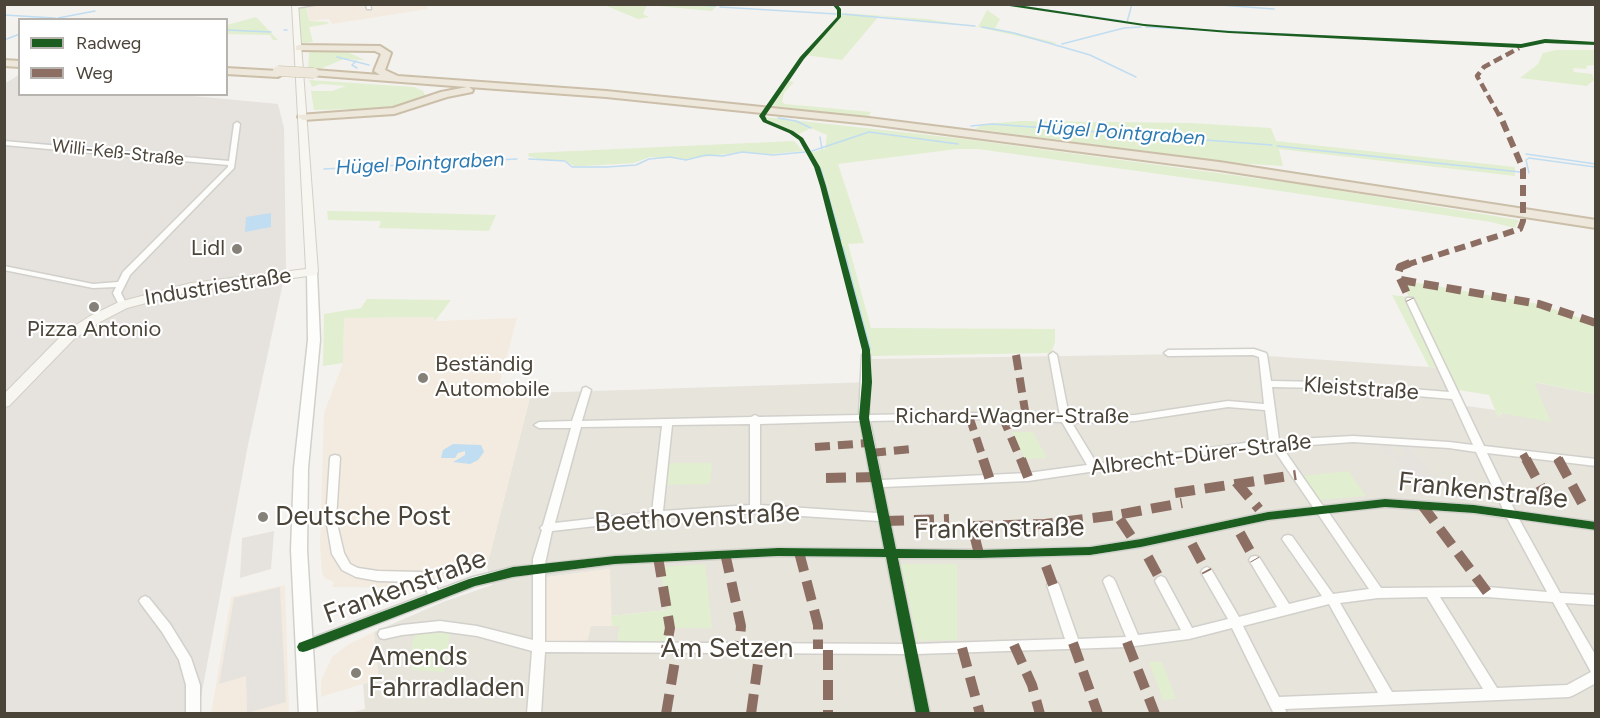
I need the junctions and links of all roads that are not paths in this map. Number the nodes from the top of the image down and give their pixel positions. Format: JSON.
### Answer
{"nodes":[{"id":1,"x":315,"y":5,"type":"edge"},
{"id":2,"x":295,"y":8,"type":"edge"},
{"id":3,"x":299,"y":53,"type":"junction"},
{"id":4,"x":382,"y":60,"type":"junction"},
{"id":5,"x":228,"y":70,"type":"edge"},
{"id":6,"x":315,"y":75,"type":"junction"},
{"id":7,"x":414,"y":79,"type":"junction"},
{"id":8,"x":402,"y":82,"type":"junction"},
{"id":9,"x":495,"y":88,"type":"junction"},
{"id":10,"x":421,"y":104,"type":"junction"},
{"id":11,"x":754,"y":110,"type":"junction"},
{"id":12,"x":303,"y":123,"type":"junction"},
{"id":13,"x":237,"y":124,"type":"dead end"},
{"id":14,"x":4,"y":143,"type":"edge"},
{"id":15,"x":232,"y":163,"type":"junction"},
{"id":16,"x":1596,"y":226,"type":"edge"},
{"id":17,"x":310,"y":252,"type":"junction"},
{"id":18,"x":4,"y":268,"type":"edge"},
{"id":19,"x":312,"y":272,"type":"junction"},
{"id":20,"x":276,"y":277,"type":"junction"},
{"id":21,"x":119,"y":284,"type":"junction"},
{"id":22,"x":1410,"y":300,"type":"dead end"},
{"id":23,"x":123,"y":305,"type":"junction"},
{"id":24,"x":1168,"y":353,"type":"dead end"},
{"id":25,"x":866,"y":355,"type":"dead end"},
{"id":26,"x":1053,"y":355,"type":"dead end"},
{"id":27,"x":1267,"y":384,"type":"junction"},
{"id":28,"x":586,"y":390,"type":"dead end"},
{"id":29,"x":1456,"y":396,"type":"junction"},
{"id":30,"x":4,"y":403,"type":"edge"},
{"id":31,"x":1269,"y":406,"type":"junction"},
{"id":32,"x":755,"y":418,"type":"junction"},
{"id":33,"x":864,"y":418,"type":"junction"},
{"id":34,"x":1065,"y":419,"type":"junction"},
{"id":35,"x":667,"y":422,"type":"junction"},
{"id":36,"x":577,"y":423,"type":"junction"},
{"id":37,"x":538,"y":425,"type":"dead end"},
{"id":38,"x":1274,"y":443,"type":"junction"},
{"id":39,"x":1481,"y":448,"type":"junction"},
{"id":40,"x":335,"y":458,"type":"dead end"},
{"id":41,"x":1596,"y":463,"type":"edge"},
{"id":42,"x":1094,"y":468,"type":"junction"},
{"id":43,"x":878,"y":484,"type":"junction"},
{"id":44,"x":755,"y":509,"type":"junction"},
{"id":45,"x":1319,"y":509,"type":"junction"},
{"id":46,"x":1510,"y":514,"type":"junction"},
{"id":47,"x":657,"y":515,"type":"junction"},
{"id":48,"x":883,"y":517,"type":"junction"},
{"id":49,"x":1596,"y":526,"type":"edge"},
{"id":50,"x":546,"y":528,"type":"junction"},
{"id":51,"x":1288,"y":539,"type":"dead end"},
{"id":52,"x":891,"y":553,"type":"junction"},
{"id":53,"x":1255,"y":560,"type":"dead end"},
{"id":54,"x":540,"y":568,"type":"junction"},
{"id":55,"x":1207,"y":572,"type":"dead end"},
{"id":56,"x":1109,"y":581,"type":"dead end"},
{"id":57,"x":1161,"y":581,"type":"dead end"},
{"id":58,"x":1053,"y":585,"type":"dead end"},
{"id":59,"x":1430,"y":592,"type":"junction"},
{"id":60,"x":1378,"y":593,"type":"junction"},
{"id":61,"x":434,"y":595,"type":"junction"},
{"id":62,"x":1555,"y":597,"type":"junction"},
{"id":63,"x":1331,"y":599,"type":"junction"},
{"id":64,"x":1596,"y":600,"type":"edge"},
{"id":65,"x":145,"y":601,"type":"dead end"},
{"id":66,"x":1285,"y":609,"type":"junction"},
{"id":67,"x":1236,"y":623,"type":"junction"},
{"id":68,"x":384,"y":634,"type":"dead end"},
{"id":69,"x":1189,"y":634,"type":"junction"},
{"id":70,"x":1134,"y":641,"type":"junction"},
{"id":71,"x":1073,"y":643,"type":"junction"},
{"id":72,"x":539,"y":646,"type":"junction"},
{"id":73,"x":303,"y":647,"type":"junction"},
{"id":74,"x":910,"y":648,"type":"junction"},
{"id":75,"x":1596,"y":669,"type":"edge"},
{"id":76,"x":1596,"y":676,"type":"edge"},
{"id":77,"x":1492,"y":694,"type":"junction"},
{"id":78,"x":1388,"y":698,"type":"junction"},
{"id":79,"x":1279,"y":708,"type":"edge"},
{"id":80,"x":193,"y":714,"type":"edge"},
{"id":81,"x":308,"y":714,"type":"edge"},
{"id":82,"x":534,"y":714,"type":"edge"},
{"id":83,"x":923,"y":714,"type":"edge"}],
"edges":[{"from":1,"to":2,"type":"street"},
{"from":2,"to":3,"type":"main road"},
{"from":3,"to":4,"type":"highway"},
{"from":3,"to":12,"type":"main road"},
{"from":4,"to":6,"type":"highway"},
{"from":4,"to":7,"type":"highway"},
{"from":5,"to":6,"type":"highway","bridge":true},
{"from":6,"to":7,"type":"highway"},
{"from":6,"to":8,"type":"highway"},
{"from":7,"to":11,"type":"highway"},
{"from":8,"to":9,"type":"highway"},
{"from":8,"to":10,"type":"highway"},
{"from":9,"to":10,"type":"highway"},
{"from":9,"to":11,"type":"highway"},
{"from":10,"to":12,"type":"highway"},
{"from":11,"to":16,"type":"highway"},
{"from":12,"to":17,"type":"main road"},
{"from":13,"to":15,"type":"street"},
{"from":14,"to":15,"type":"street","name":"Willi-Keß-Straße"},
{"from":15,"to":21,"type":"street","name":"Industriestraße"},
{"from":17,"to":19,"type":"main road"},
{"from":17,"to":20,"type":"main road"},
{"from":18,"to":21,"type":"street"},
{"from":19,"to":20,"type":"main road","name":"Industriestraße"},
{"from":19,"to":73,"type":"street"},
{"from":20,"to":23,"type":"main road","name":"Industriestraße"},
{"from":21,"to":23,"type":"street","name":"Industriestraße"},
{"from":22,"to":29,"type":"street"},
{"from":23,"to":30,"type":"main road","name":"Industriestraße"},
{"from":24,"to":27,"type":"street"},
{"from":25,"to":33,"type":"street"},
{"from":26,"to":34,"type":"street"},
{"from":27,"to":29,"type":"street","name":"Kleiststraße"},
{"from":27,"to":31,"type":"street"},
{"from":28,"to":36,"type":"street"},
{"from":29,"to":39,"type":"street"},
{"from":31,"to":34,"type":"street","name":"Richard-Wagner-Straße"},
{"from":31,"to":38,"type":"street"},
{"from":32,"to":33,"type":"street","name":"Richard-Wagner-Straße"},
{"from":32,"to":35,"type":"street","name":"Richard-Wagner-Straße"},
{"from":32,"to":44,"type":"street"},
{"from":33,"to":34,"type":"street","name":"Richard-Wagner-Straße"},
{"from":33,"to":43,"type":"street"},
{"from":34,"to":42,"type":"street"},
{"from":35,"to":36,"type":"street","name":"Richard-Wagner-Straße"},
{"from":35,"to":47,"type":"street"},
{"from":36,"to":37,"type":"street","name":"Richard-Wagner-Straße"},
{"from":36,"to":50,"type":"street"},
{"from":38,"to":39,"type":"street","name":"Albrecht-Dürer-Straße"},
{"from":38,"to":42,"type":"street","name":"Albrecht-Dürer-Straße"},
{"from":38,"to":45,"type":"street"},
{"from":39,"to":41,"type":"street","name":"Albrecht-Dürer-Straße"},
{"from":39,"to":46,"type":"street"},
{"from":40,"to":61,"type":"street"},
{"from":42,"to":43,"type":"street","name":"Albrecht-Dürer-Straße"},
{"from":43,"to":48,"type":"street"},
{"from":44,"to":47,"type":"street","name":"Beethovenstraße"},
{"from":44,"to":48,"type":"street","name":"Beethovenstraße"},
{"from":45,"to":46,"type":"street","name":"Frankenstraße"},
{"from":45,"to":52,"type":"street","name":"Frankenstraße"},
{"from":45,"to":60,"type":"street"},
{"from":46,"to":49,"type":"street","name":"Frankenstraße"},
{"from":46,"to":62,"type":"street"},
{"from":47,"to":50,"type":"street","name":"Beethovenstraße"},
{"from":48,"to":52,"type":"street"},
{"from":50,"to":54,"type":"street"},
{"from":51,"to":63,"type":"street"},
{"from":52,"to":54,"type":"street","name":"Frankenstraße"},
{"from":52,"to":74,"type":"street"},
{"from":53,"to":66,"type":"street"},
{"from":54,"to":61,"type":"street","name":"Frankenstraße"},
{"from":54,"to":72,"type":"street"},
{"from":55,"to":67,"type":"street"},
{"from":56,"to":70,"type":"street"},
{"from":57,"to":69,"type":"street"},
{"from":58,"to":71,"type":"street"},
{"from":59,"to":60,"type":"street","name":"Am Setzen"},
{"from":59,"to":62,"type":"street","name":"Am Setzen"},
{"from":59,"to":77,"type":"street"},
{"from":60,"to":63,"type":"street","name":"Am Setzen"},
{"from":61,"to":73,"type":"street","name":"Frankenstraße"},
{"from":62,"to":64,"type":"street","name":"Am Setzen"},
{"from":62,"to":75,"type":"street"},
{"from":63,"to":66,"type":"street","name":"Am Setzen"},
{"from":63,"to":78,"type":"street"},
{"from":65,"to":80,"type":"street"},
{"from":66,"to":67,"type":"street","name":"Am Setzen"},
{"from":67,"to":69,"type":"street","name":"Am Setzen"},
{"from":67,"to":79,"type":"street"},
{"from":68,"to":72,"type":"street","name":"Am Setzen"},
{"from":69,"to":70,"type":"street","name":"Am Setzen"},
{"from":70,"to":71,"type":"street","name":"Am Setzen"},
{"from":71,"to":74,"type":"street","name":"Am Setzen"},
{"from":72,"to":74,"type":"street","name":"Am Setzen"},
{"from":72,"to":82,"type":"street"},
{"from":73,"to":81,"type":"street"},
{"from":74,"to":83,"type":"street"},
{"from":76,"to":77,"type":"street"},
{"from":77,"to":78,"type":"street"},
{"from":78,"to":79,"type":"street"}]}
